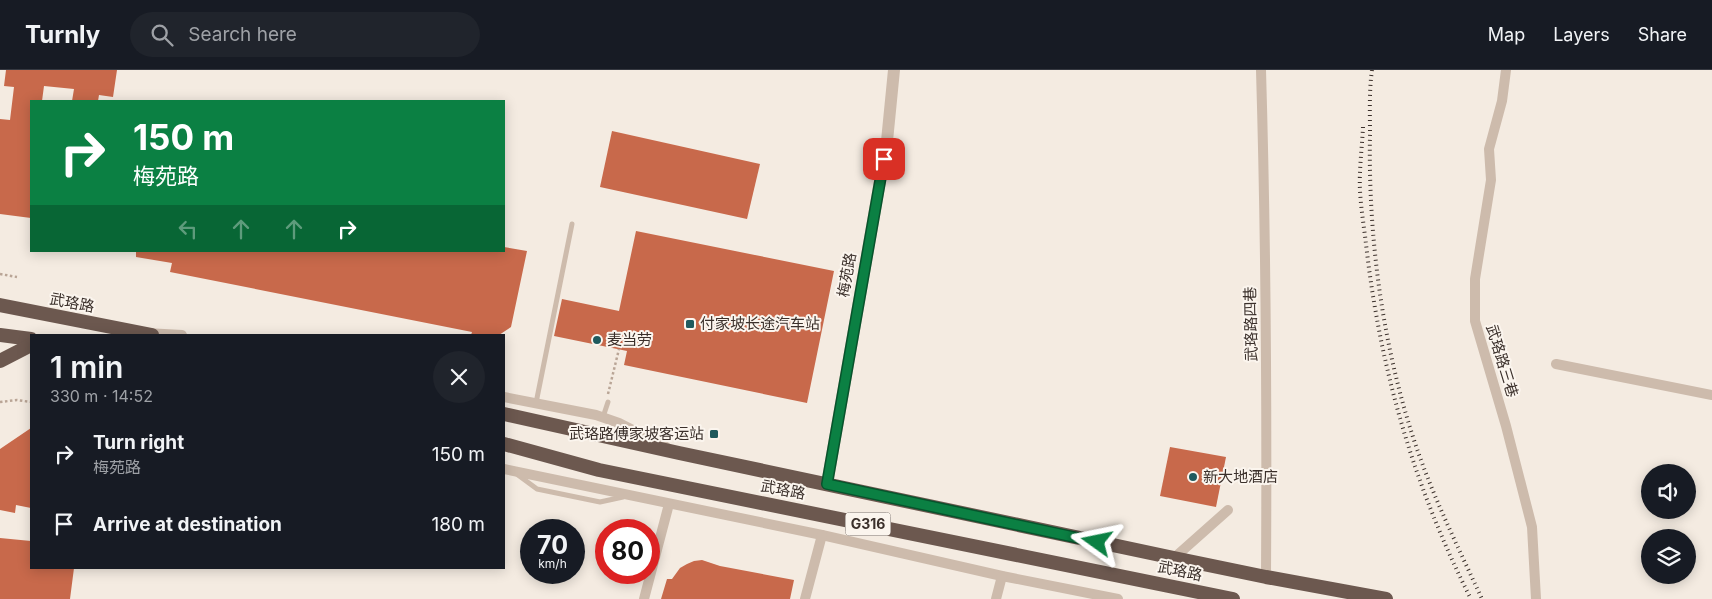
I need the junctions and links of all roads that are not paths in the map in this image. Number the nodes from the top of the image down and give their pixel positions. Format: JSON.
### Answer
{"nodes":[{"id":1,"x":894,"y":70,"type":"edge"},
{"id":2,"x":1261,"y":70,"type":"edge"},
{"id":3,"x":1506,"y":70,"type":"edge"},
{"id":4,"x":572,"y":224,"type":"dead end"},
{"id":5,"x":0,"y":305,"type":"edge"},
{"id":6,"x":145,"y":334,"type":"edge"},
{"id":7,"x":0,"y":335,"type":"edge"},
{"id":8,"x":30,"y":339,"type":"edge"},
{"id":9,"x":30,"y":346,"type":"edge"},
{"id":10,"x":0,"y":361,"type":"edge"},
{"id":11,"x":1556,"y":364,"type":"dead end"},
{"id":12,"x":1712,"y":395,"type":"edge"},
{"id":13,"x":505,"y":397,"type":"edge"},
{"id":14,"x":607,"y":402,"type":"road end"},
{"id":15,"x":536,"y":403,"type":"junction"},
{"id":16,"x":505,"y":414,"type":"edge"},
{"id":17,"x":603,"y":418,"type":"junction"},
{"id":18,"x":505,"y":444,"type":"edge"},
{"id":19,"x":678,"y":452,"type":"junction"},
{"id":20,"x":509,"y":470,"type":"edge"},
{"id":21,"x":827,"y":484,"type":"junction"},
{"id":22,"x":670,"y":504,"type":"junction"},
{"id":23,"x":1228,"y":510,"type":"dead end"},
{"id":24,"x":822,"y":535,"type":"junction"},
{"id":25,"x":1174,"y":558,"type":"junction"},
{"id":26,"x":1002,"y":576,"type":"junction"},
{"id":27,"x":1266,"y":577,"type":"junction"},
{"id":28,"x":644,"y":599,"type":"edge"},
{"id":29,"x":805,"y":599,"type":"edge"},
{"id":30,"x":996,"y":599,"type":"edge"},
{"id":31,"x":1118,"y":599,"type":"edge"},
{"id":32,"x":1233,"y":599,"type":"edge"},
{"id":33,"x":1386,"y":599,"type":"edge"},
{"id":34,"x":1536,"y":599,"type":"edge"}],
"edges":[{"from":1,"to":21,"type":"street","name":"梅苑路"},
{"from":2,"to":27,"type":"street","name":"武珞路四巷"},
{"from":3,"to":34,"type":"street","name":"武珞路三巷"},
{"from":4,"to":15,"type":"lane"},
{"from":5,"to":6,"type":"highway","name":"武珞路"},
{"from":7,"to":8,"type":"highway"},
{"from":9,"to":10,"type":"highway"},
{"from":11,"to":12,"type":"street"},
{"from":13,"to":15,"type":"street","name":"武珞路"},
{"from":14,"to":17,"type":"lane"},
{"from":15,"to":17,"type":"street","name":"武珞路"},
{"from":16,"to":19,"type":"highway","name":"武珞路","number":"G316"},
{"from":17,"to":19,"type":"street","name":"武珞路"},
{"from":18,"to":32,"type":"highway","name":"武珞路","number":"G316"},
{"from":19,"to":21,"type":"highway","name":"武珞路","number":"G316"},
{"from":20,"to":22,"type":"street"},
{"from":21,"to":25,"type":"highway","name":"武珞路","number":"G316"},
{"from":22,"to":24,"type":"street"},
{"from":22,"to":28,"type":"street"},
{"from":23,"to":25,"type":"street"},
{"from":24,"to":26,"type":"street"},
{"from":24,"to":29,"type":"street"},
{"from":25,"to":27,"type":"highway","name":"武珞路","number":"G316"},
{"from":26,"to":30,"type":"street"},
{"from":26,"to":31,"type":"street"},
{"from":27,"to":33,"type":"highway","name":"武珞路","number":"G316"}]}
